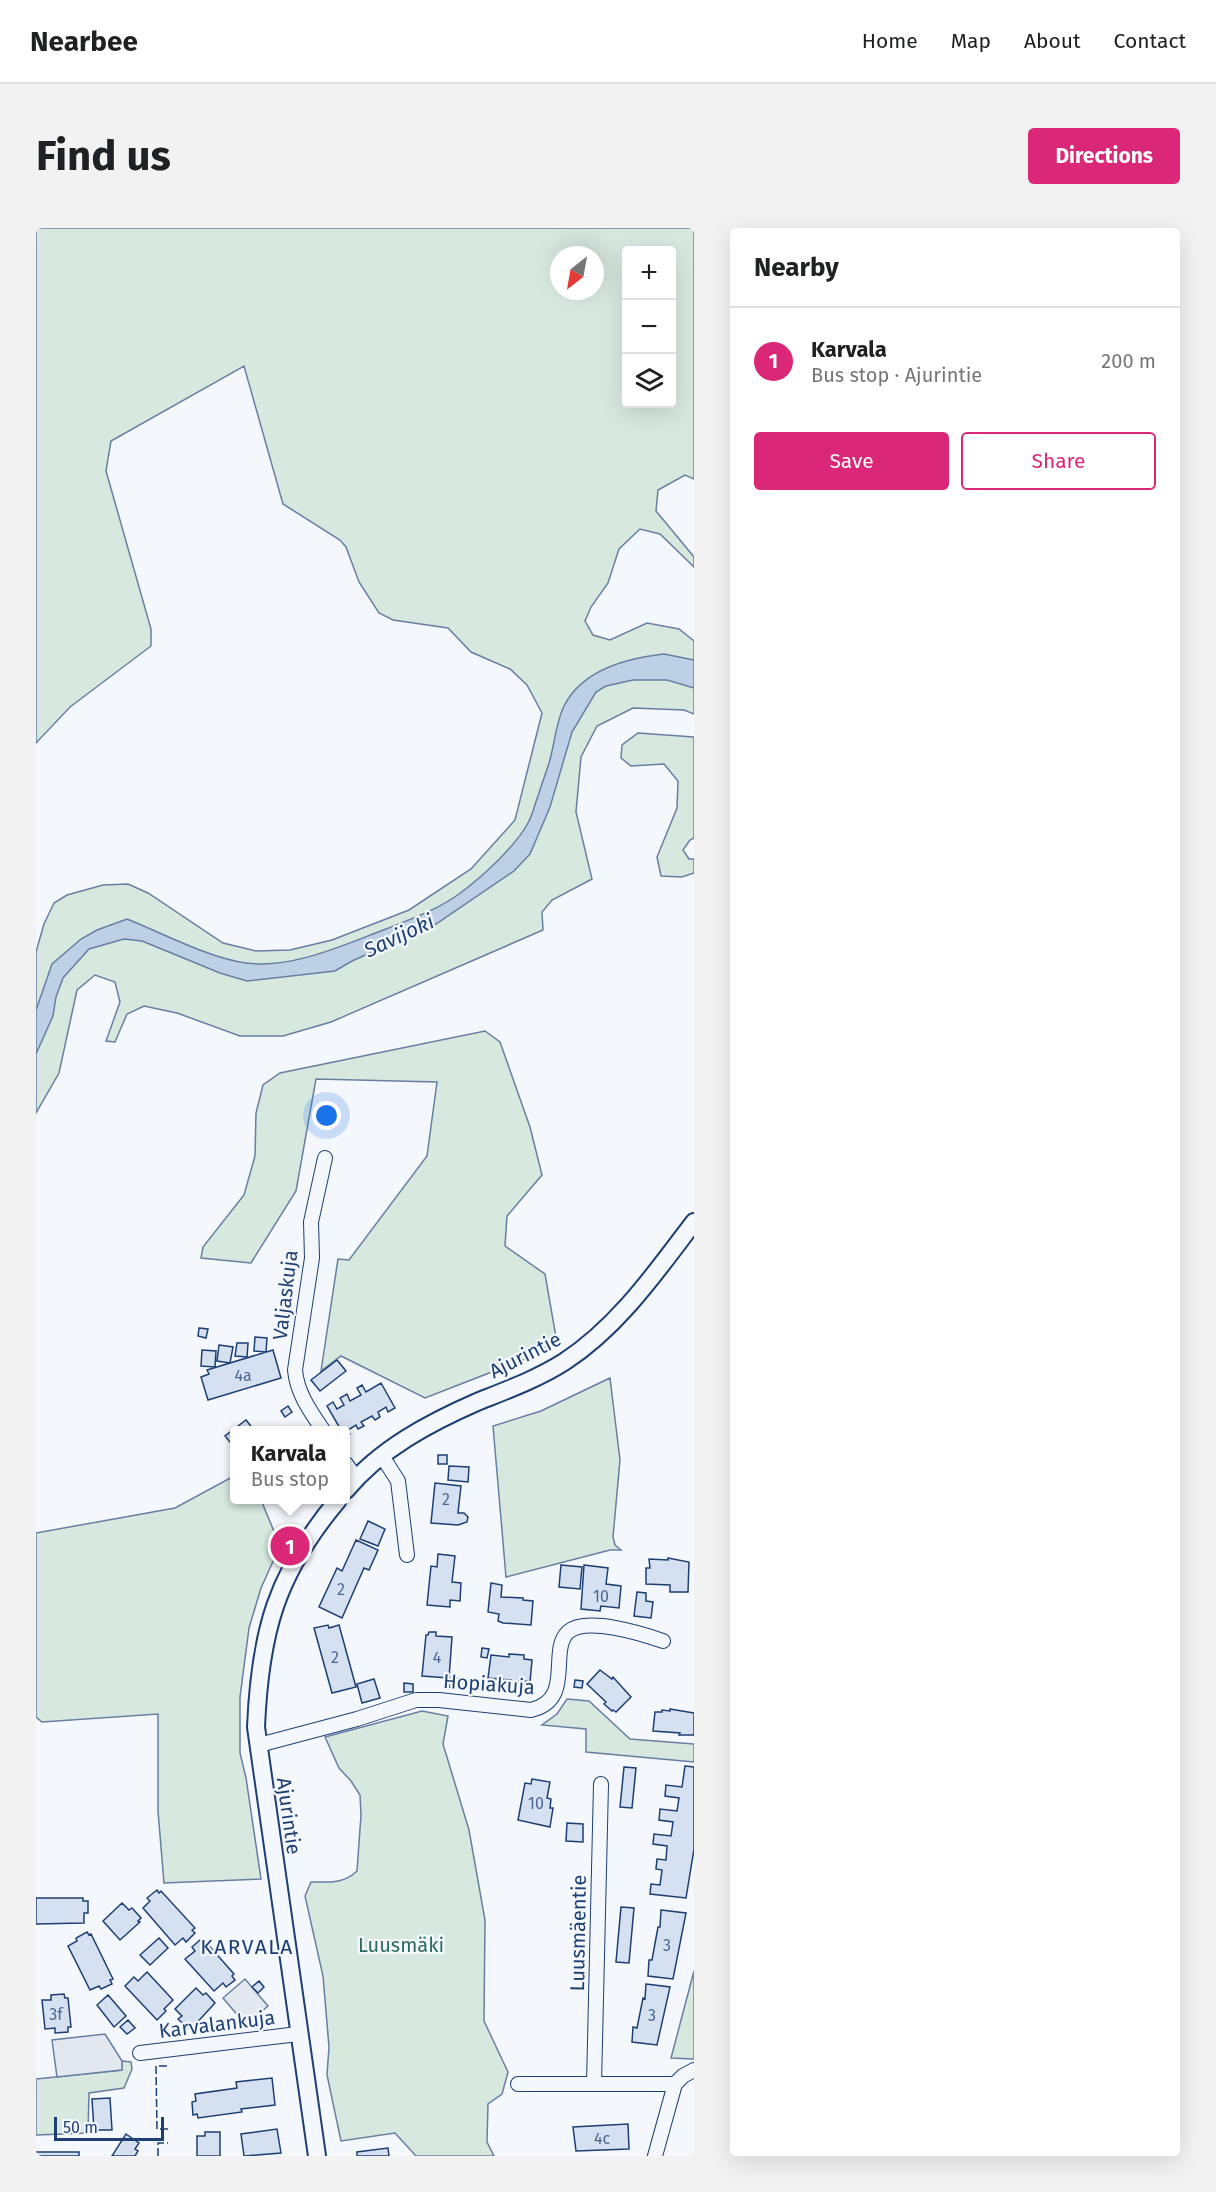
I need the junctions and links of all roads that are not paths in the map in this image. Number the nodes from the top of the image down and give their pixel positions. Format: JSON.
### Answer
{"nodes":[{"id":1,"x":325,"y":1158,"type":"dead end"},
{"id":2,"x":694,"y":1222,"type":"edge"},
{"id":3,"x":320,"y":1426,"type":"edge"},
{"id":4,"x":382,"y":1456,"type":"junction"},
{"id":5,"x":350,"y":1484,"type":"edge"},
{"id":6,"x":334,"y":1504,"type":"edge"},
{"id":7,"x":407,"y":1555,"type":"dead end"},
{"id":8,"x":663,"y":1641,"type":"dead end"},
{"id":9,"x":259,"y":1745,"type":"junction"},
{"id":10,"x":601,"y":1784,"type":"dead end"},
{"id":11,"x":298,"y":2034,"type":"junction"},
{"id":12,"x":140,"y":2053,"type":"dead end"},
{"id":13,"x":694,"y":2070,"type":"edge"},
{"id":14,"x":518,"y":2084,"type":"dead end"},
{"id":15,"x":594,"y":2084,"type":"junction"},
{"id":16,"x":675,"y":2084,"type":"junction"},
{"id":17,"x":317,"y":2156,"type":"edge"},
{"id":18,"x":655,"y":2156,"type":"edge"}],
"edges":[{"from":1,"to":3,"type":"street","name":"Valjaskuja"},
{"from":2,"to":4,"type":"street","name":"Ajurintie"},
{"from":4,"to":5,"type":"street","name":"Ajurintie"},
{"from":4,"to":7,"type":"street"},
{"from":6,"to":9,"type":"street","name":"Ajurintie"},
{"from":8,"to":9,"type":"street","name":"Hopiakuja"},
{"from":9,"to":11,"type":"street","name":"Ajurintie"},
{"from":10,"to":15,"type":"street","name":"Luusmäentie"},
{"from":11,"to":12,"type":"street","name":"Karvalankuja"},
{"from":11,"to":17,"type":"street","name":"Ajurintie"},
{"from":13,"to":16,"type":"street"},
{"from":14,"to":15,"type":"street"},
{"from":15,"to":16,"type":"street"},
{"from":16,"to":18,"type":"street"}]}
